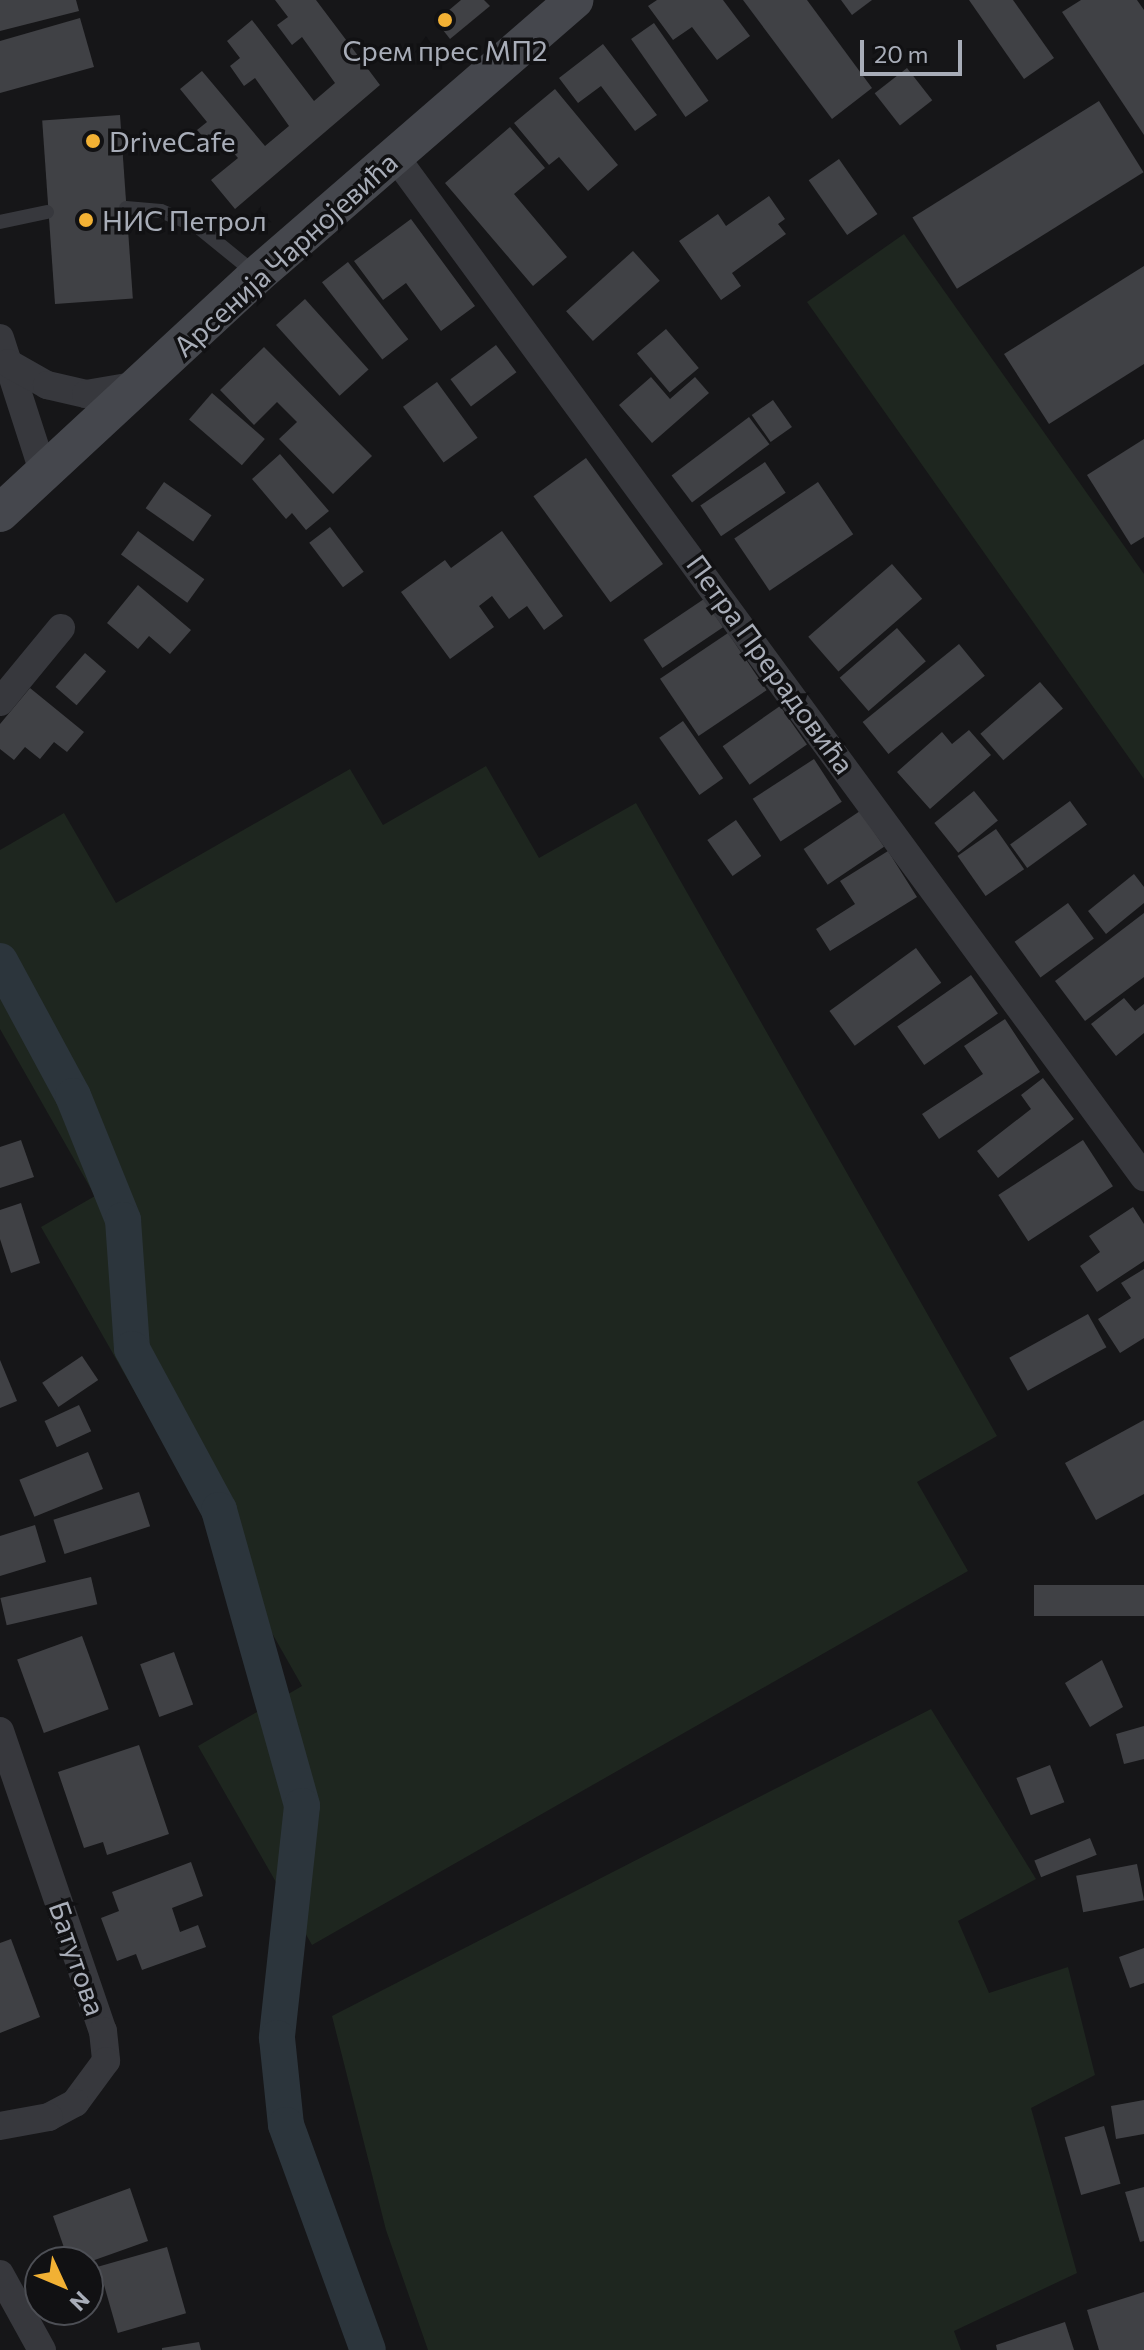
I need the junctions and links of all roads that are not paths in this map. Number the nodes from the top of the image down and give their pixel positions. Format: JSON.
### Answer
{"nodes":[{"id":1,"x":575,"y":0,"type":"edge"},
{"id":2,"x":394,"y":155,"type":"junction"},
{"id":3,"x":126,"y":208,"type":"dead end"},
{"id":4,"x":47,"y":212,"type":"dead end"},
{"id":5,"x":0,"y":222,"type":"edge"},
{"id":6,"x":257,"y":275,"type":"junction"},
{"id":7,"x":4,"y":351,"type":"edge"},
{"id":8,"x":143,"y":384,"type":"junction"},
{"id":9,"x":44,"y":474,"type":"junction"},
{"id":10,"x":0,"y":513,"type":"edge"},
{"id":11,"x":61,"y":628,"type":"dead end"},
{"id":12,"x":0,"y":702,"type":"edge"},
{"id":13,"x":1144,"y":1177,"type":"edge"},
{"id":14,"x":0,"y":1731,"type":"edge"},
{"id":15,"x":0,"y":2126,"type":"edge"},
{"id":16,"x":0,"y":2274,"type":"edge"},
{"id":17,"x":42,"y":2350,"type":"edge"}],
"edges":[{"from":1,"to":2,"type":"main road","name":"Арсенија Чарнојевића"},
{"from":2,"to":6,"type":"main road","name":"Арсенија Чарнојевића"},
{"from":2,"to":13,"type":"street","name":"Петра Прерадовића"},
{"from":3,"to":6,"type":"lane"},
{"from":4,"to":5,"type":"lane"},
{"from":6,"to":8,"type":"main road","name":"Арсенија Чарнојевића"},
{"from":7,"to":8,"type":"street"},
{"from":7,"to":9,"type":"street"},
{"from":8,"to":9,"type":"main road","name":"Арсенија Чарнојевића"},
{"from":9,"to":10,"type":"main road","name":"Арсенија Чарнојевића"},
{"from":11,"to":12,"type":"street"},
{"from":14,"to":15,"type":"street","name":"Батутова"},
{"from":16,"to":17,"type":"street"}]}
